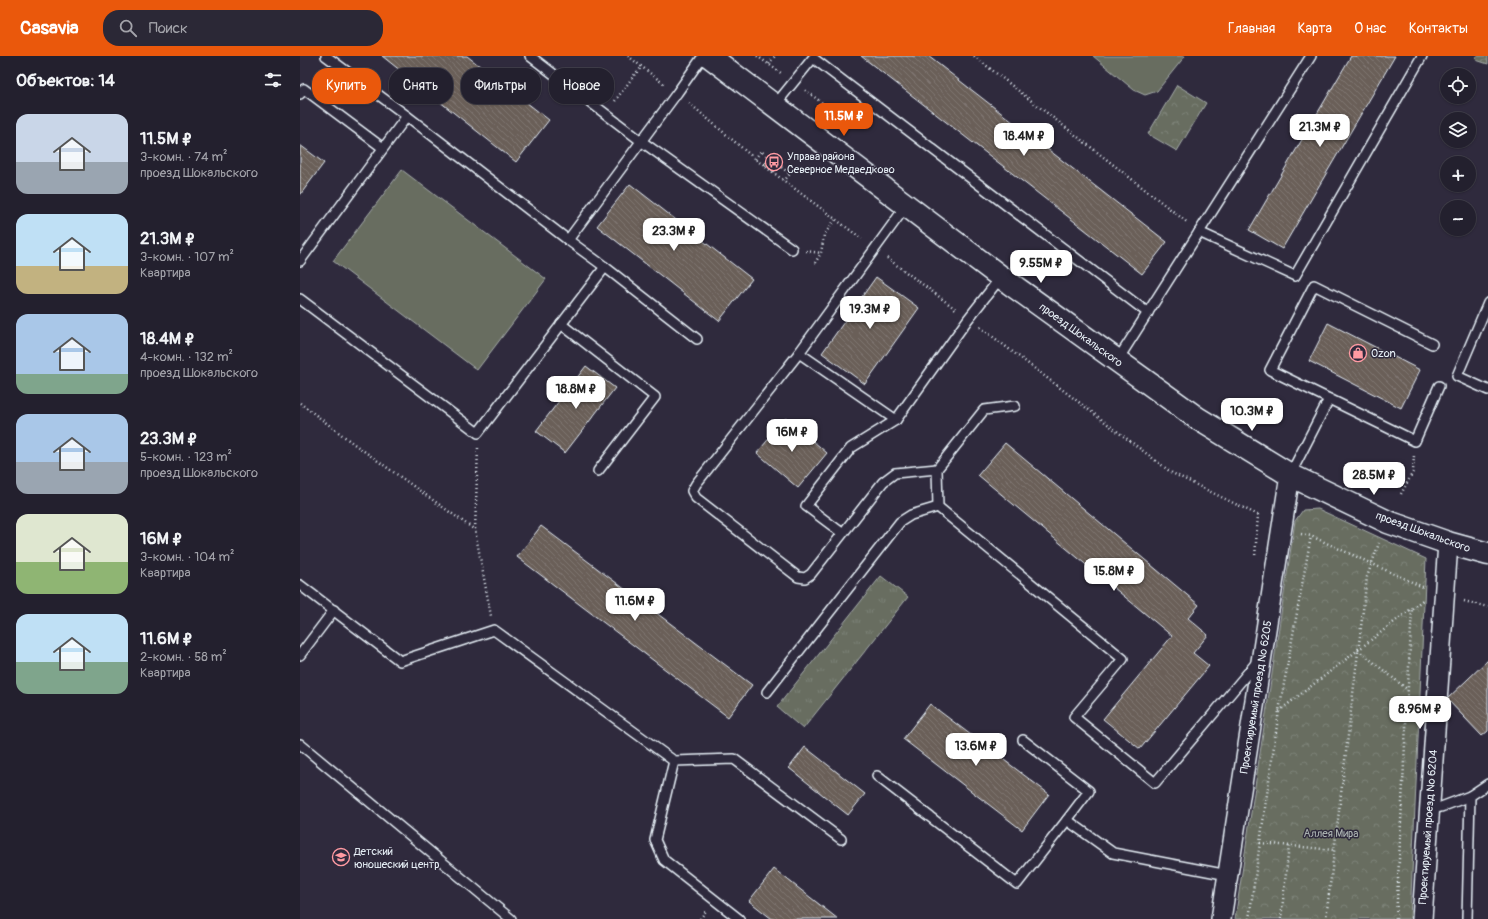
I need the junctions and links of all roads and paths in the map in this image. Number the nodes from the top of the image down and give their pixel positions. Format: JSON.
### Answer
{"nodes":[{"id":1,"x":326,"y":56,"type":"edge"},
{"id":2,"x":530,"y":56,"type":"edge"},
{"id":3,"x":628,"y":56,"type":"edge"},
{"id":4,"x":703,"y":56,"type":"edge"},
{"id":5,"x":709,"y":56,"type":"edge"},
{"id":6,"x":776,"y":56,"type":"edge"},
{"id":7,"x":974,"y":56,"type":"edge"},
{"id":8,"x":1311,"y":56,"type":"edge"},
{"id":9,"x":1422,"y":56,"type":"edge"},
{"id":10,"x":769,"y":64,"type":"dead end"},
{"id":11,"x":642,"y":67,"type":"junction"},
{"id":12,"x":621,"y":93,"type":"dead end"},
{"id":13,"x":677,"y":93,"type":"junction"},
{"id":14,"x":300,"y":94,"type":"edge"},
{"id":15,"x":775,"y":105,"type":"junction"},
{"id":16,"x":407,"y":116,"type":"junction"},
{"id":17,"x":640,"y":141,"type":"junction"},
{"id":18,"x":383,"y":148,"type":"junction"},
{"id":19,"x":755,"y":159,"type":"junction"},
{"id":20,"x":784,"y":181,"type":"junction"},
{"id":21,"x":906,"y":206,"type":"junction"},
{"id":22,"x":836,"y":220,"type":"junction"},
{"id":23,"x":1199,"y":232,"type":"junction"},
{"id":24,"x":568,"y":240,"type":"junction"},
{"id":25,"x":792,"y":249,"type":"dead end"},
{"id":26,"x":875,"y":249,"type":"junction"},
{"id":27,"x":300,"y":261,"type":"edge"},
{"id":28,"x":815,"y":263,"type":"dead end"},
{"id":29,"x":605,"y":267,"type":"junction"},
{"id":30,"x":1001,"y":277,"type":"junction"},
{"id":31,"x":300,"y":300,"type":"edge"},
{"id":32,"x":1488,"y":303,"type":"edge"},
{"id":33,"x":1148,"y":313,"type":"junction"},
{"id":34,"x":968,"y":319,"type":"junction"},
{"id":35,"x":562,"y":324,"type":"junction"},
{"id":36,"x":697,"y":339,"type":"dead end"},
{"id":37,"x":1432,"y":344,"type":"dead end"},
{"id":38,"x":799,"y":353,"type":"junction"},
{"id":39,"x":1117,"y":361,"type":"junction"},
{"id":40,"x":1440,"y":386,"type":"dead end"},
{"id":41,"x":1488,"y":390,"type":"edge"},
{"id":42,"x":1329,"y":398,"type":"junction"},
{"id":43,"x":300,"y":403,"type":"edge"},
{"id":44,"x":1015,"y":406,"type":"dead end"},
{"id":45,"x":896,"y":420,"type":"junction"},
{"id":46,"x":478,"y":433,"type":"junction"},
{"id":47,"x":936,"y":469,"type":"junction"},
{"id":48,"x":598,"y":471,"type":"dead end"},
{"id":49,"x":1413,"y":472,"type":"dead end"},
{"id":50,"x":1290,"y":475,"type":"junction"},
{"id":51,"x":1401,"y":494,"type":"dead end"},
{"id":52,"x":938,"y":507,"type":"junction"},
{"id":53,"x":475,"y":530,"type":"junction"},
{"id":54,"x":1295,"y":532,"type":"dead end"},
{"id":55,"x":842,"y":534,"type":"junction"},
{"id":56,"x":1311,"y":536,"type":"junction"},
{"id":57,"x":1379,"y":543,"type":"dead end"},
{"id":58,"x":1448,"y":543,"type":"junction"},
{"id":59,"x":1485,"y":551,"type":"edge"},
{"id":60,"x":1254,"y":561,"type":"dead end"},
{"id":61,"x":1371,"y":564,"type":"junction"},
{"id":62,"x":300,"y":585,"type":"edge"},
{"id":63,"x":1426,"y":588,"type":"dead end"},
{"id":64,"x":1428,"y":595,"type":"dead end"},
{"id":65,"x":1463,"y":601,"type":"dead end"},
{"id":66,"x":1488,"y":607,"type":"edge"},
{"id":67,"x":1412,"y":608,"type":"junction"},
{"id":68,"x":334,"y":610,"type":"junction"},
{"id":69,"x":494,"y":630,"type":"junction"},
{"id":70,"x":1358,"y":650,"type":"junction"},
{"id":71,"x":300,"y":655,"type":"edge"},
{"id":72,"x":1262,"y":656,"type":"junction"},
{"id":73,"x":1408,"y":690,"type":"junction"},
{"id":74,"x":767,"y":692,"type":"dead end"},
{"id":75,"x":1279,"y":711,"type":"junction"},
{"id":76,"x":1023,"y":740,"type":"dead end"},
{"id":77,"x":300,"y":744,"type":"edge"},
{"id":78,"x":674,"y":761,"type":"junction"},
{"id":79,"x":877,"y":776,"type":"dead end"},
{"id":80,"x":1488,"y":784,"type":"edge"},
{"id":81,"x":1470,"y":796,"type":"junction"},
{"id":82,"x":1429,"y":810,"type":"junction"},
{"id":83,"x":1067,"y":820,"type":"junction"},
{"id":84,"x":840,"y":839,"type":"dead end"},
{"id":85,"x":1260,"y":844,"type":"junction"},
{"id":86,"x":1289,"y":846,"type":"junction"},
{"id":87,"x":1334,"y":850,"type":"junction"},
{"id":88,"x":1228,"y":875,"type":"junction"},
{"id":89,"x":511,"y":919,"type":"edge"},
{"id":90,"x":739,"y":919,"type":"edge"},
{"id":91,"x":1221,"y":919,"type":"edge"},
{"id":92,"x":1249,"y":919,"type":"edge"},
{"id":93,"x":1281,"y":919,"type":"edge"},
{"id":94,"x":1326,"y":919,"type":"edge"},
{"id":95,"x":1396,"y":919,"type":"edge"},
{"id":96,"x":1422,"y":919,"type":"edge"},
{"id":97,"x":1467,"y":919,"type":"edge"}],
"edges":[{"from":1,"to":16,"type":"lane"},
{"from":2,"to":17,"type":"lane"},
{"from":3,"to":11,"type":"path"},
{"from":4,"to":13,"type":"lane"},
{"from":5,"to":15,"type":"street","name":"проезд Шокальского"},
{"from":6,"to":10,"type":"path"},
{"from":7,"to":23,"type":"path"},
{"from":8,"to":23,"type":"lane"},
{"from":9,"to":23,"type":"lane"},
{"from":11,"to":12,"type":"path"},
{"from":11,"to":13,"type":"path"},
{"from":13,"to":17,"type":"lane"},
{"from":13,"to":19,"type":"path"},
{"from":14,"to":18,"type":"lane"},
{"from":15,"to":21,"type":"street","name":"проезд Шокальского"},
{"from":15,"to":33,"type":"lane"},
{"from":16,"to":18,"type":"lane"},
{"from":16,"to":24,"type":"lane"},
{"from":17,"to":24,"type":"lane"},
{"from":17,"to":25,"type":"lane"},
{"from":18,"to":27,"type":"lane"},
{"from":19,"to":20,"type":"path"},
{"from":19,"to":20,"type":"path"},
{"from":20,"to":22,"type":"path"},
{"from":21,"to":26,"type":"lane"},
{"from":21,"to":30,"type":"street","name":"проезд Шокальского"},
{"from":22,"to":26,"type":"path"},
{"from":22,"to":28,"type":"path"},
{"from":23,"to":33,"type":"lane"},
{"from":24,"to":29,"type":"lane"},
{"from":26,"to":34,"type":"path"},
{"from":26,"to":38,"type":"lane"},
{"from":29,"to":35,"type":"lane"},
{"from":29,"to":36,"type":"lane"},
{"from":30,"to":34,"type":"lane"},
{"from":30,"to":39,"type":"street","name":"проезд Шокальского"},
{"from":31,"to":46,"type":"lane"},
{"from":32,"to":41,"type":"lane"},
{"from":33,"to":39,"type":"lane"},
{"from":34,"to":45,"type":"lane"},
{"from":34,"to":60,"type":"path"},
{"from":35,"to":46,"type":"lane"},
{"from":35,"to":48,"type":"lane"},
{"from":37,"to":42,"type":"lane"},
{"from":38,"to":45,"type":"lane"},
{"from":38,"to":55,"type":"lane"},
{"from":39,"to":50,"type":"street","name":"проезд Шокальского"},
{"from":40,"to":42,"type":"lane"},
{"from":42,"to":50,"type":"lane"},
{"from":43,"to":53,"type":"path"},
{"from":44,"to":47,"type":"lane"},
{"from":45,"to":55,"type":"lane"},
{"from":46,"to":53,"type":"path"},
{"from":47,"to":52,"type":"lane"},
{"from":47,"to":55,"type":"lane"},
{"from":49,"to":51,"type":"path"},
{"from":50,"to":58,"type":"street","name":"проезд Шокальского"},
{"from":50,"to":72,"type":"street","name":"Проектируемый проезд № 6205"},
{"from":52,"to":72,"type":"lane"},
{"from":52,"to":74,"type":"lane"},
{"from":53,"to":69,"type":"path"},
{"from":54,"to":56,"type":"path"},
{"from":56,"to":61,"type":"path"},
{"from":56,"to":75,"type":"path"},
{"from":57,"to":61,"type":"path"},
{"from":58,"to":59,"type":"street","name":"проезд Шокальского"},
{"from":58,"to":82,"type":"street","name":"Проектируемый проезд № 6204"},
{"from":61,"to":63,"type":"path"},
{"from":61,"to":70,"type":"path"},
{"from":62,"to":68,"type":"lane"},
{"from":64,"to":67,"type":"path"},
{"from":65,"to":66,"type":"path"},
{"from":67,"to":70,"type":"path"},
{"from":67,"to":73,"type":"path"},
{"from":68,"to":69,"type":"lane"},
{"from":68,"to":71,"type":"lane"},
{"from":69,"to":78,"type":"lane"},
{"from":70,"to":73,"type":"path"},
{"from":70,"to":75,"type":"path"},
{"from":70,"to":87,"type":"path"},
{"from":72,"to":88,"type":"street","name":"Проектируемый проезд № 6205"},
{"from":73,"to":95,"type":"path"},
{"from":75,"to":85,"type":"path"},
{"from":76,"to":83,"type":"lane"},
{"from":77,"to":89,"type":"lane"},
{"from":78,"to":84,"type":"lane"},
{"from":78,"to":90,"type":"lane"},
{"from":79,"to":83,"type":"lane"},
{"from":80,"to":81,"type":"lane"},
{"from":81,"to":82,"type":"lane"},
{"from":81,"to":97,"type":"lane"},
{"from":82,"to":96,"type":"street","name":"Проектируемый проезд № 6204"},
{"from":83,"to":88,"type":"lane"},
{"from":85,"to":86,"type":"path"},
{"from":85,"to":92,"type":"path"},
{"from":86,"to":87,"type":"path"},
{"from":86,"to":93,"type":"path"},
{"from":87,"to":94,"type":"path"},
{"from":88,"to":91,"type":"street","name":"Проектируемый проезд № 6205"}]}
